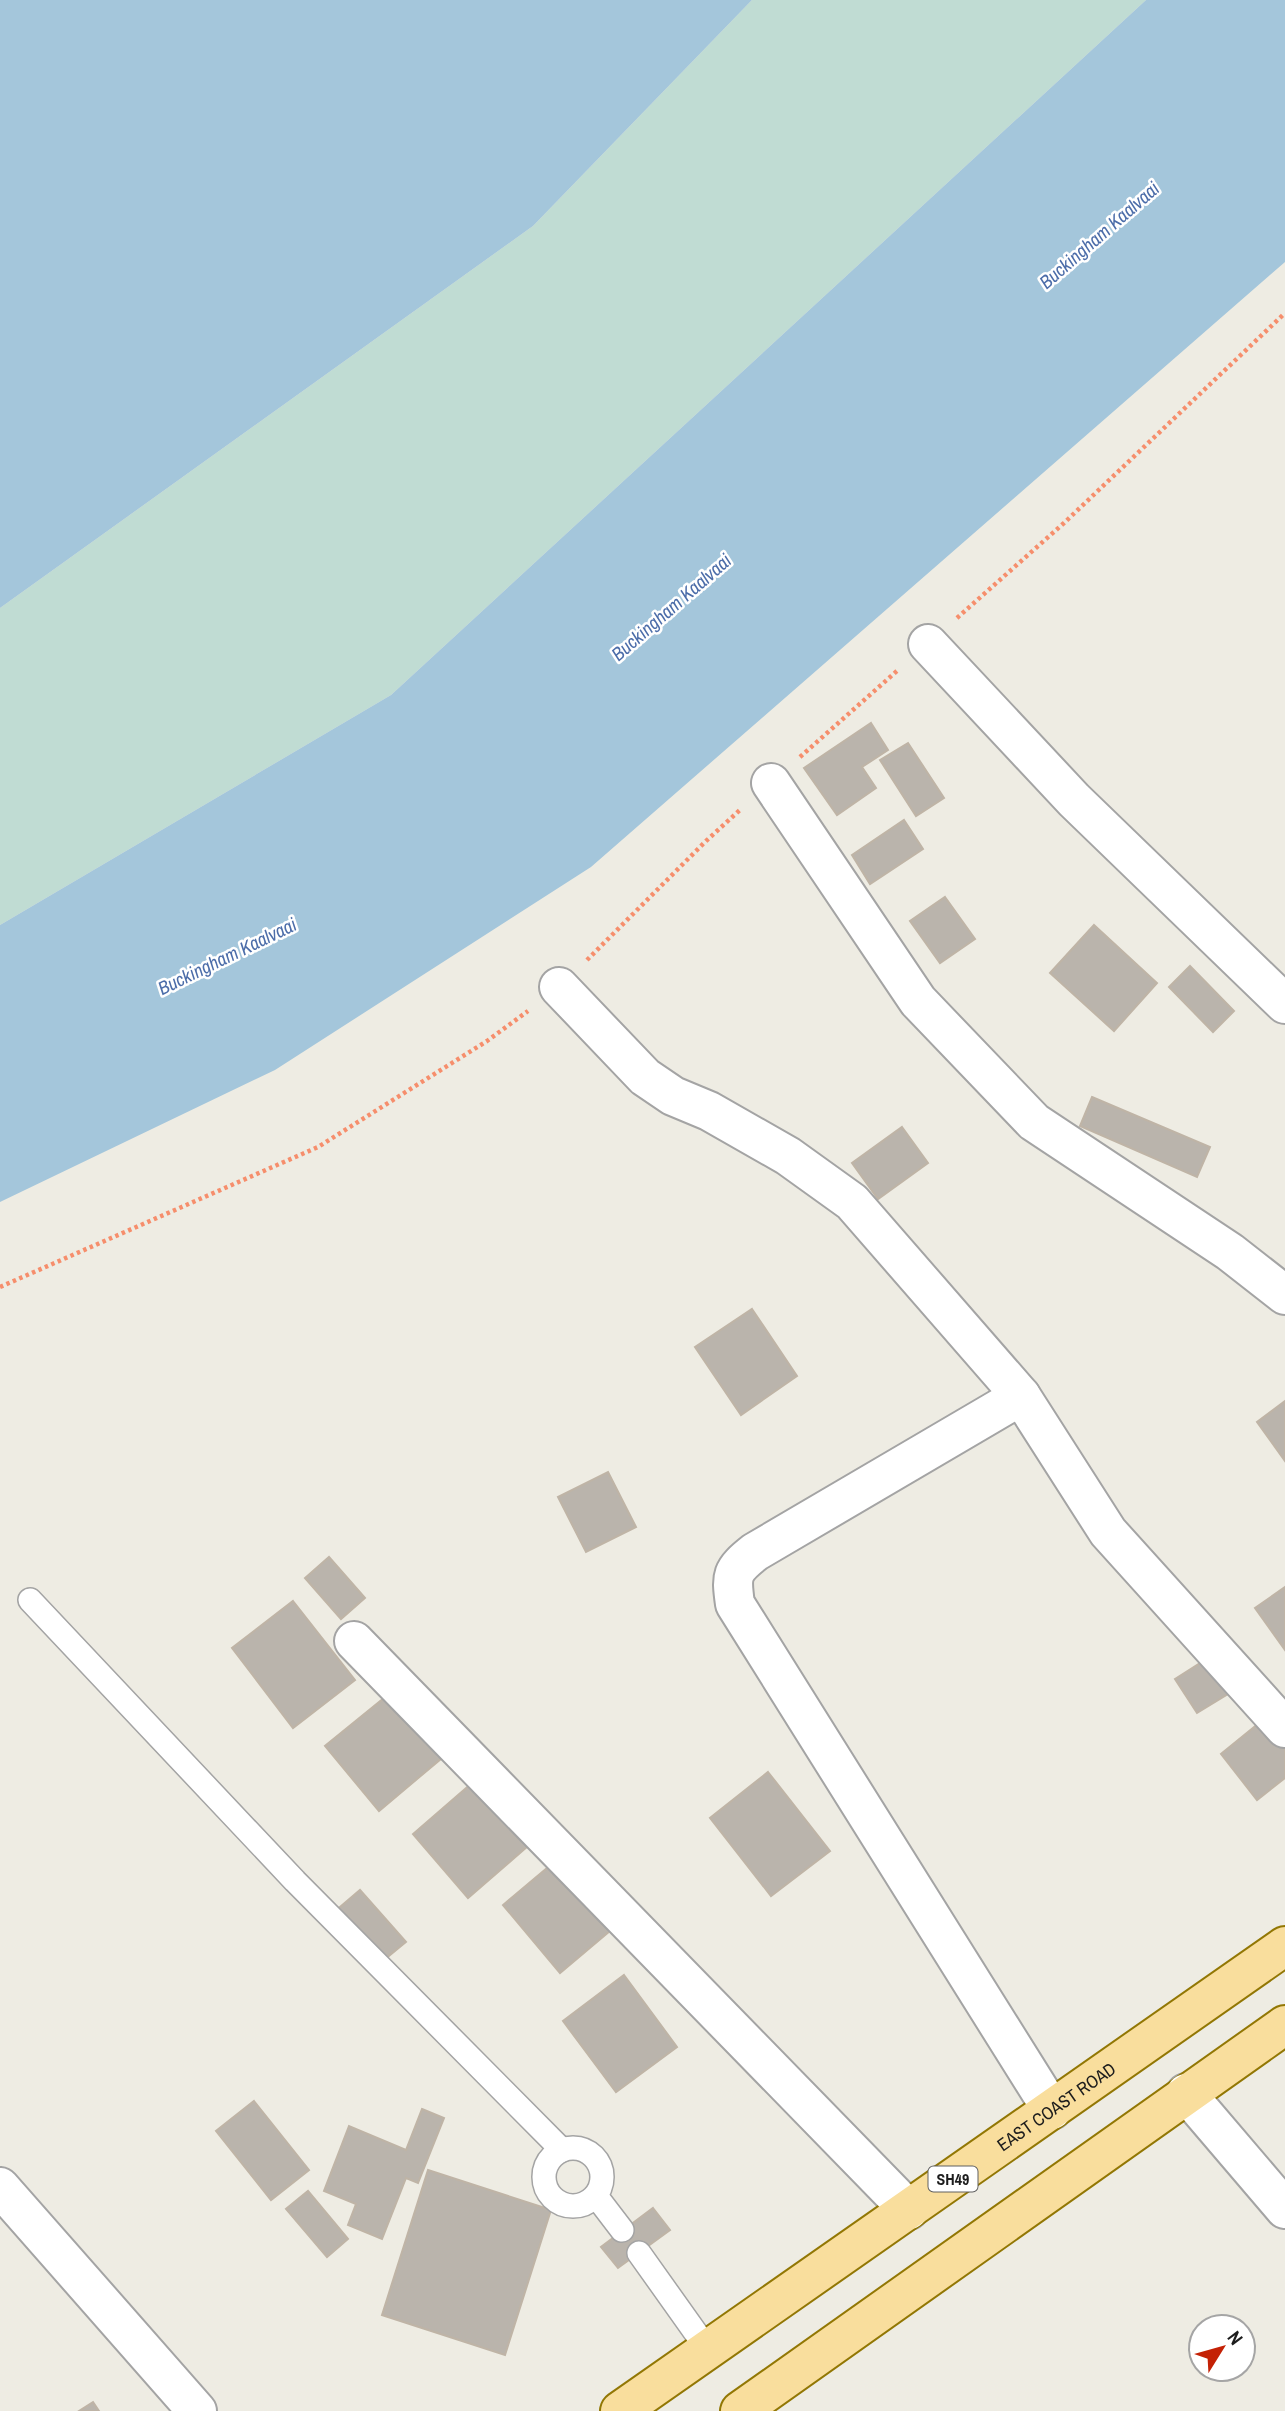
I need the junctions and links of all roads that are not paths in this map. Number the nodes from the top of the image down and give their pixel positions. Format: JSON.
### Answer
{"nodes":[{"id":1,"x":928,"y":644,"type":"road end"},
{"id":2,"x":771,"y":783,"type":"road end"},
{"id":3,"x":559,"y":987,"type":"road end"},
{"id":4,"x":1285,"y":1004,"type":"edge"},
{"id":5,"x":1285,"y":1295,"type":"edge"},
{"id":6,"x":1021,"y":1396,"type":"junction"},
{"id":7,"x":30,"y":1600,"type":"dead end"},
{"id":8,"x":354,"y":1641,"type":"dead end"},
{"id":9,"x":1285,"y":1728,"type":"edge"},
{"id":10,"x":1285,"y":1946,"type":"edge"},
{"id":11,"x":1285,"y":2025,"type":"edge"},
{"id":12,"x":1186,"y":2093,"type":"junction"},
{"id":13,"x":1052,"y":2110,"type":"junction"},
{"id":14,"x":562,"y":2150,"type":"junction"},
{"id":15,"x":0,"y":2187,"type":"edge"},
{"id":16,"x":596,"y":2196,"type":"junction"},
{"id":17,"x":1285,"y":2209,"type":"edge"},
{"id":18,"x":909,"y":2210,"type":"junction"},
{"id":19,"x":622,"y":2230,"type":"dead end"},
{"id":20,"x":639,"y":2253,"type":"dead end"},
{"id":21,"x":708,"y":2350,"type":"junction"},
{"id":22,"x":197,"y":2411,"type":"edge"},
{"id":23,"x":620,"y":2411,"type":"edge"},
{"id":24,"x":740,"y":2411,"type":"edge"}],
"edges":[{"from":1,"to":4,"type":"street"},
{"from":2,"to":5,"type":"street"},
{"from":3,"to":6,"type":"street"},
{"from":6,"to":9,"type":"street"},
{"from":6,"to":13,"type":"street"},
{"from":7,"to":14,"type":"lane"},
{"from":8,"to":18,"type":"street"},
{"from":10,"to":13,"type":"main road","name":"EAST COAST ROAD","number":"SH49"},
{"from":11,"to":12,"type":"main road"},
{"from":12,"to":17,"type":"street"},
{"from":12,"to":24,"type":"main road"},
{"from":13,"to":18,"type":"main road","name":"EAST COAST ROAD","number":"SH49"},
{"from":14,"to":16,"type":"lane"},
{"from":14,"to":16,"type":"lane"},
{"from":15,"to":22,"type":"street"},
{"from":16,"to":19,"type":"lane"},
{"from":18,"to":21,"type":"main road","name":"EAST COAST ROAD","number":"SH49"},
{"from":20,"to":21,"type":"lane"},
{"from":21,"to":23,"type":"main road","name":"EAST COAST ROAD","number":"SH49"}]}
